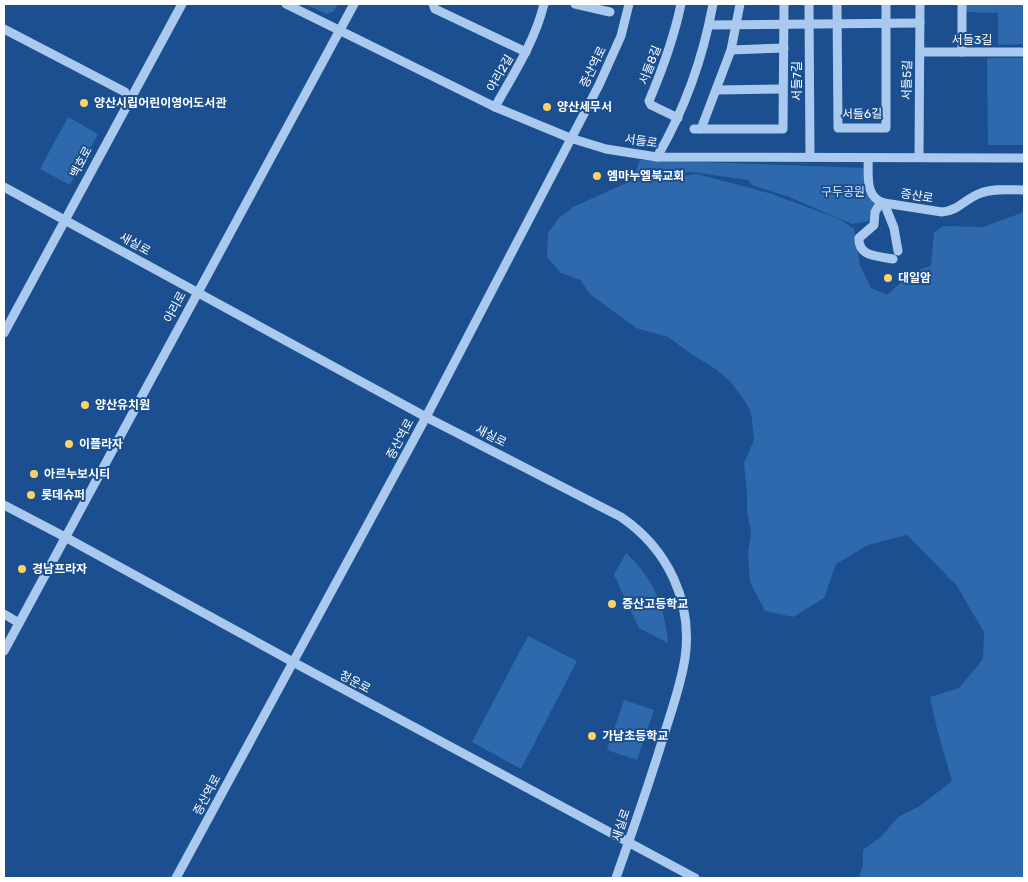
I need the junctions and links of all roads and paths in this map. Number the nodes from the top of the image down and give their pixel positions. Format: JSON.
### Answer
{"nodes":[{"id":1,"x":182,"y":4,"type":"edge"},
{"id":2,"x":286,"y":4,"type":"edge"},
{"id":3,"x":354,"y":4,"type":"edge"},
{"id":4,"x":433,"y":4,"type":"edge"},
{"id":5,"x":544,"y":4,"type":"edge"},
{"id":6,"x":575,"y":4,"type":"edge"},
{"id":7,"x":629,"y":4,"type":"edge"},
{"id":8,"x":681,"y":4,"type":"edge"},
{"id":9,"x":713,"y":4,"type":"edge"},
{"id":10,"x":740,"y":4,"type":"edge"},
{"id":11,"x":784,"y":4,"type":"edge"},
{"id":12,"x":809,"y":4,"type":"edge"},
{"id":13,"x":838,"y":4,"type":"edge"},
{"id":14,"x":886,"y":4,"type":"edge"},
{"id":15,"x":920,"y":4,"type":"edge"},
{"id":16,"x":962,"y":4,"type":"edge"},
{"id":17,"x":610,"y":12,"type":"dead end"},
{"id":18,"x":886,"y":23,"type":"junction"},
{"id":19,"x":920,"y":23,"type":"junction"},
{"id":20,"x":784,"y":24,"type":"junction"},
{"id":21,"x":810,"y":24,"type":"junction"},
{"id":22,"x":838,"y":24,"type":"junction"},
{"id":23,"x":709,"y":25,"type":"junction"},
{"id":24,"x":737,"y":25,"type":"junction"},
{"id":25,"x":4,"y":29,"type":"edge"},
{"id":26,"x":339,"y":31,"type":"junction"},
{"id":27,"x":784,"y":48,"type":"junction"},
{"id":28,"x":731,"y":50,"type":"junction"},
{"id":29,"x":526,"y":52,"type":"junction"},
{"id":30,"x":920,"y":52,"type":"junction"},
{"id":31,"x":962,"y":52,"type":"junction"},
{"id":32,"x":1024,"y":52,"type":"edge"},
{"id":33,"x":783,"y":89,"type":"junction"},
{"id":34,"x":717,"y":90,"type":"junction"},
{"id":35,"x":126,"y":92,"type":"dead end"},
{"id":36,"x":495,"y":107,"type":"junction"},
{"id":37,"x":678,"y":118,"type":"junction"},
{"id":38,"x":570,"y":138,"type":"junction"},
{"id":39,"x":657,"y":156,"type":"junction"},
{"id":40,"x":919,"y":156,"type":"junction"},
{"id":41,"x":810,"y":157,"type":"junction"},
{"id":42,"x":868,"y":158,"type":"junction"},
{"id":43,"x":1024,"y":158,"type":"edge"},
{"id":44,"x":4,"y":188,"type":"edge"},
{"id":45,"x":1024,"y":190,"type":"edge"},
{"id":46,"x":882,"y":202,"type":"junction"},
{"id":47,"x":64,"y":220,"type":"junction"},
{"id":48,"x":197,"y":292,"type":"junction"},
{"id":49,"x":4,"y":333,"type":"edge"},
{"id":50,"x":426,"y":417,"type":"junction"},
{"id":51,"x":4,"y":505,"type":"edge"},
{"id":52,"x":65,"y":537,"type":"junction"},
{"id":53,"x":4,"y":614,"type":"edge"},
{"id":54,"x":19,"y":623,"type":"junction"},
{"id":55,"x":4,"y":651,"type":"edge"},
{"id":56,"x":292,"y":662,"type":"junction"},
{"id":57,"x":628,"y":843,"type":"junction"},
{"id":58,"x":176,"y":878,"type":"edge"},
{"id":59,"x":616,"y":878,"type":"edge"},
{"id":60,"x":695,"y":878,"type":"edge"}],
"edges":[{"from":1,"to":47,"type":"street","name":"백호로"},
{"from":2,"to":26,"type":"street","name":"서들로"},
{"from":3,"to":26,"type":"street","name":"야리로"},
{"from":4,"to":29,"type":"street","name":"야리2길"},
{"from":5,"to":29,"type":"street","name":"야리2길"},
{"from":6,"to":17,"type":"street"},
{"from":7,"to":38,"type":"street","name":"증산역로"},
{"from":8,"to":37,"type":"street","name":"서들8길"},
{"from":9,"to":23,"type":"street"},
{"from":10,"to":24,"type":"street"},
{"from":11,"to":20,"type":"street"},
{"from":12,"to":21,"type":"street","name":"서들7길"},
{"from":13,"to":22,"type":"street","name":"서들6길"},
{"from":14,"to":18,"type":"street","name":"서들6길"},
{"from":15,"to":19,"type":"street","name":"서들5길"},
{"from":16,"to":31,"type":"street"},
{"from":18,"to":19,"type":"street"},
{"from":18,"to":22,"type":"street"},
{"from":18,"to":22,"type":"street","name":"서들6길"},
{"from":19,"to":30,"type":"street","name":"서들5길"},
{"from":20,"to":21,"type":"street"},
{"from":20,"to":24,"type":"street"},
{"from":20,"to":27,"type":"street"},
{"from":21,"to":22,"type":"street"},
{"from":21,"to":41,"type":"street","name":"서들7길"},
{"from":23,"to":24,"type":"street"},
{"from":23,"to":37,"type":"street"},
{"from":24,"to":28,"type":"street"},
{"from":25,"to":35,"type":"street"},
{"from":26,"to":36,"type":"street","name":"서들로"},
{"from":26,"to":48,"type":"street","name":"야리로"},
{"from":27,"to":28,"type":"street"},
{"from":27,"to":33,"type":"street"},
{"from":28,"to":34,"type":"street"},
{"from":29,"to":36,"type":"street","name":"야리2길"},
{"from":30,"to":31,"type":"street","name":"서들3길"},
{"from":30,"to":40,"type":"street","name":"서들5길"},
{"from":31,"to":32,"type":"street","name":"서들3길"},
{"from":33,"to":34,"type":"street"},
{"from":33,"to":34,"type":"street"},
{"from":36,"to":38,"type":"street","name":"서들로"},
{"from":37,"to":39,"type":"street"},
{"from":38,"to":39,"type":"street","name":"서들로"},
{"from":38,"to":50,"type":"street","name":"증산역로"},
{"from":39,"to":41,"type":"street","name":"서들로"},
{"from":40,"to":42,"type":"street","name":"서들로"},
{"from":40,"to":43,"type":"street","name":"서들로"},
{"from":41,"to":42,"type":"street","name":"서들로"},
{"from":42,"to":46,"type":"street"},
{"from":44,"to":47,"type":"street","name":"새실로"},
{"from":45,"to":46,"type":"street","name":"증산로"},
{"from":46,"to":46,"type":"street"},
{"from":47,"to":48,"type":"street","name":"새실로"},
{"from":47,"to":49,"type":"street","name":"백호로"},
{"from":48,"to":50,"type":"street","name":"새실로"},
{"from":48,"to":52,"type":"street","name":"야리로"},
{"from":50,"to":56,"type":"street","name":"증산역로"},
{"from":50,"to":57,"type":"street","name":"새실로"},
{"from":51,"to":52,"type":"street","name":"청운로"},
{"from":52,"to":54,"type":"street","name":"야리로"},
{"from":52,"to":56,"type":"street","name":"청운로"},
{"from":53,"to":54,"type":"street"},
{"from":54,"to":55,"type":"street","name":"야리로"},
{"from":56,"to":57,"type":"street","name":"청운로"},
{"from":56,"to":58,"type":"street","name":"증산역로"},
{"from":57,"to":59,"type":"street","name":"새실로"},
{"from":57,"to":60,"type":"street","name":"청운로"}]}
